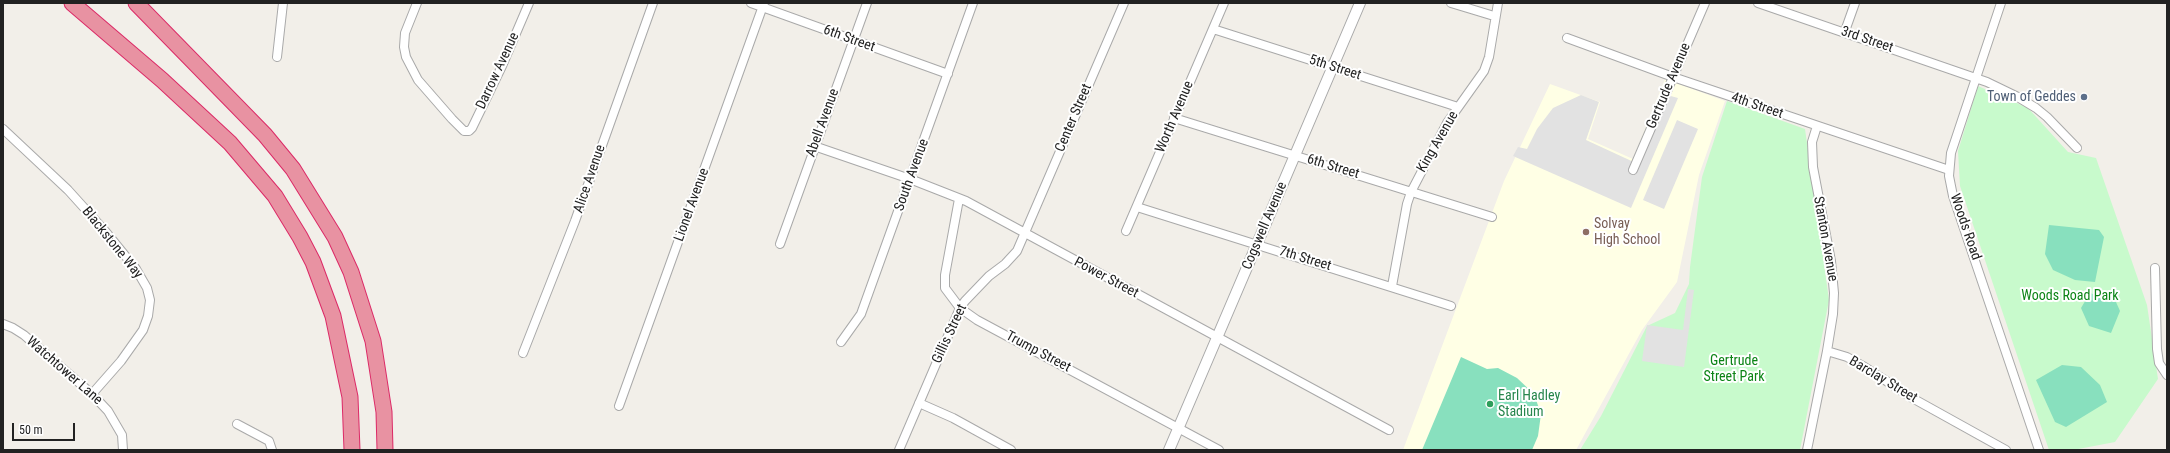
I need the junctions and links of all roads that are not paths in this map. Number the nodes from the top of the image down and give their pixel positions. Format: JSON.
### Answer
{"nodes":[{"id":1,"x":72,"y":3,"type":"edge"},
{"id":2,"x":136,"y":3,"type":"edge"},
{"id":3,"x":283,"y":3,"type":"edge"},
{"id":4,"x":417,"y":3,"type":"edge"},
{"id":5,"x":530,"y":3,"type":"edge"},
{"id":6,"x":654,"y":3,"type":"edge"},
{"id":7,"x":751,"y":3,"type":"edge"},
{"id":8,"x":867,"y":3,"type":"edge"},
{"id":9,"x":973,"y":3,"type":"edge"},
{"id":10,"x":1124,"y":3,"type":"edge"},
{"id":11,"x":1224,"y":3,"type":"edge"},
{"id":12,"x":1360,"y":3,"type":"edge"},
{"id":13,"x":1451,"y":3,"type":"edge"},
{"id":14,"x":1498,"y":3,"type":"edge"},
{"id":15,"x":1704,"y":3,"type":"edge"},
{"id":16,"x":1758,"y":3,"type":"edge"},
{"id":17,"x":1855,"y":3,"type":"edge"},
{"id":18,"x":2001,"y":3,"type":"edge"},
{"id":19,"x":763,"y":5,"type":"edge"},
{"id":20,"x":1494,"y":16,"type":"junction"},
{"id":21,"x":1213,"y":29,"type":"junction"},
{"id":22,"x":1845,"y":31,"type":"junction"},
{"id":23,"x":1567,"y":38,"type":"dead end"},
{"id":24,"x":853,"y":40,"type":"junction"},
{"id":25,"x":277,"y":57,"type":"dead end"},
{"id":26,"x":1332,"y":67,"type":"junction"},
{"id":27,"x":948,"y":74,"type":"junction"},
{"id":28,"x":1673,"y":77,"type":"junction"},
{"id":29,"x":1976,"y":78,"type":"junction"},
{"id":30,"x":1458,"y":107,"type":"junction"},
{"id":31,"x":1174,"y":118,"type":"junction"},
{"id":32,"x":1817,"y":126,"type":"junction"},
{"id":33,"x":3,"y":129,"type":"edge"},
{"id":34,"x":814,"y":146,"type":"junction"},
{"id":35,"x":2077,"y":148,"type":"dead end"},
{"id":36,"x":1295,"y":156,"type":"junction"},
{"id":37,"x":1633,"y":170,"type":"dead end"},
{"id":38,"x":1949,"y":170,"type":"junction"},
{"id":39,"x":910,"y":179,"type":"junction"},
{"id":40,"x":1411,"y":192,"type":"junction"},
{"id":41,"x":959,"y":199,"type":"junction"},
{"id":42,"x":1137,"y":207,"type":"junction"},
{"id":43,"x":1492,"y":217,"type":"dead end"},
{"id":44,"x":1126,"y":231,"type":"dead end"},
{"id":45,"x":1024,"y":234,"type":"junction"},
{"id":46,"x":780,"y":244,"type":"dead end"},
{"id":47,"x":1257,"y":244,"type":"junction"},
{"id":48,"x":2155,"y":268,"type":"dead end"},
{"id":49,"x":1392,"y":286,"type":"junction"},
{"id":50,"x":1451,"y":306,"type":"dead end"},
{"id":51,"x":960,"y":308,"type":"junction"},
{"id":52,"x":3,"y":324,"type":"edge"},
{"id":53,"x":1217,"y":339,"type":"junction"},
{"id":54,"x":841,"y":342,"type":"dead end"},
{"id":55,"x":1827,"y":351,"type":"junction"},
{"id":56,"x":524,"y":354,"type":"dead end"},
{"id":57,"x":2167,"y":375,"type":"edge"},
{"id":58,"x":92,"y":394,"type":"junction"},
{"id":59,"x":919,"y":403,"type":"junction"},
{"id":60,"x":619,"y":406,"type":"dead end"},
{"id":61,"x":237,"y":424,"type":"dead end"},
{"id":62,"x":1178,"y":428,"type":"junction"},
{"id":63,"x":1389,"y":430,"type":"dead end"},
{"id":64,"x":123,"y":450,"type":"edge"},
{"id":65,"x":272,"y":450,"type":"edge"},
{"id":66,"x":352,"y":450,"type":"edge"},
{"id":67,"x":385,"y":450,"type":"edge"},
{"id":68,"x":899,"y":450,"type":"edge"},
{"id":69,"x":1011,"y":450,"type":"edge"},
{"id":70,"x":1169,"y":450,"type":"edge"},
{"id":71,"x":1218,"y":450,"type":"edge"},
{"id":72,"x":1807,"y":450,"type":"edge"},
{"id":73,"x":2006,"y":450,"type":"edge"},
{"id":74,"x":2039,"y":450,"type":"edge"}],
"edges":[{"from":1,"to":66,"type":"highway"},
{"from":2,"to":67,"type":"highway"},
{"from":3,"to":25,"type":"street"},
{"from":4,"to":5,"type":"street","name":"Darrow Avenue"},
{"from":6,"to":56,"type":"street","name":"Alice Avenue"},
{"from":7,"to":19,"type":"street","name":"6th Street"},
{"from":8,"to":24,"type":"street","name":"Abell Avenue"},
{"from":9,"to":27,"type":"street","name":"South Avenue"},
{"from":10,"to":45,"type":"street","name":"Center Street"},
{"from":11,"to":21,"type":"street","name":"Worth Avenue"},
{"from":12,"to":26,"type":"street","name":"Cogswell Avenue"},
{"from":13,"to":20,"type":"street"},
{"from":14,"to":20,"type":"street","name":"King Avenue"},
{"from":15,"to":28,"type":"street","name":"Gertrude Avenue"},
{"from":16,"to":22,"type":"street","name":"3rd Street"},
{"from":17,"to":22,"type":"street"},
{"from":18,"to":29,"type":"street","name":"Woods Road"},
{"from":19,"to":24,"type":"street","name":"6th Street"},
{"from":19,"to":60,"type":"street","name":"Lionel Avenue"},
{"from":20,"to":30,"type":"street","name":"King Avenue"},
{"from":21,"to":26,"type":"street","name":"5th Street"},
{"from":21,"to":31,"type":"street","name":"Worth Avenue"},
{"from":22,"to":29,"type":"street","name":"3rd Street"},
{"from":23,"to":28,"type":"street","name":"4th Street"},
{"from":24,"to":27,"type":"street","name":"6th Street"},
{"from":24,"to":34,"type":"street","name":"Abell Avenue"},
{"from":26,"to":30,"type":"street","name":"5th Street"},
{"from":26,"to":36,"type":"street","name":"Cogswell Avenue"},
{"from":27,"to":39,"type":"street","name":"South Avenue"},
{"from":28,"to":32,"type":"street","name":"4th Street"},
{"from":28,"to":37,"type":"street","name":"Gertrude Avenue"},
{"from":29,"to":35,"type":"street","name":"3rd Street"},
{"from":29,"to":38,"type":"street","name":"Woods Road"},
{"from":30,"to":40,"type":"street","name":"King Avenue"},
{"from":31,"to":36,"type":"street","name":"6th Street"},
{"from":31,"to":42,"type":"street","name":"Worth Avenue"},
{"from":32,"to":38,"type":"street","name":"4th Street"},
{"from":32,"to":55,"type":"street","name":"Stanton Avenue"},
{"from":33,"to":58,"type":"street","name":"Blackstone Way"},
{"from":34,"to":39,"type":"street","name":"Power Street"},
{"from":34,"to":46,"type":"street","name":"Abell Avenue"},
{"from":36,"to":40,"type":"street","name":"6th Street"},
{"from":36,"to":47,"type":"street","name":"Cogswell Avenue"},
{"from":38,"to":74,"type":"street","name":"Woods Road"},
{"from":39,"to":41,"type":"street","name":"Power Street"},
{"from":39,"to":54,"type":"street","name":"South Avenue"},
{"from":40,"to":43,"type":"street","name":"6th Street"},
{"from":40,"to":49,"type":"street","name":"King Avenue"},
{"from":41,"to":45,"type":"street","name":"Power Street"},
{"from":41,"to":51,"type":"street","name":"Trump Street"},
{"from":42,"to":44,"type":"street","name":"Worth Avenue"},
{"from":42,"to":47,"type":"street","name":"7th Street"},
{"from":45,"to":51,"type":"street","name":"Gillis Street"},
{"from":45,"to":53,"type":"street","name":"Power Street"},
{"from":47,"to":49,"type":"street","name":"7th Street"},
{"from":47,"to":53,"type":"street","name":"Cogswell Avenue"},
{"from":48,"to":57,"type":"street"},
{"from":49,"to":50,"type":"street","name":"7th Street"},
{"from":51,"to":59,"type":"street","name":"Gillis Street"},
{"from":51,"to":62,"type":"street","name":"Trump Street"},
{"from":52,"to":58,"type":"street","name":"Watchtower Lane"},
{"from":53,"to":62,"type":"street","name":"Cogswell Avenue"},
{"from":53,"to":63,"type":"street","name":"Power Street"},
{"from":55,"to":72,"type":"street"},
{"from":55,"to":73,"type":"street","name":"Barclay Street"},
{"from":58,"to":64,"type":"street","name":"Watchtower Lane"},
{"from":59,"to":68,"type":"street","name":"Gillis Street"},
{"from":59,"to":69,"type":"street"},
{"from":61,"to":65,"type":"street"},
{"from":62,"to":70,"type":"street","name":"Cogswell Avenue"},
{"from":62,"to":71,"type":"street","name":"Trump Street"}]}
